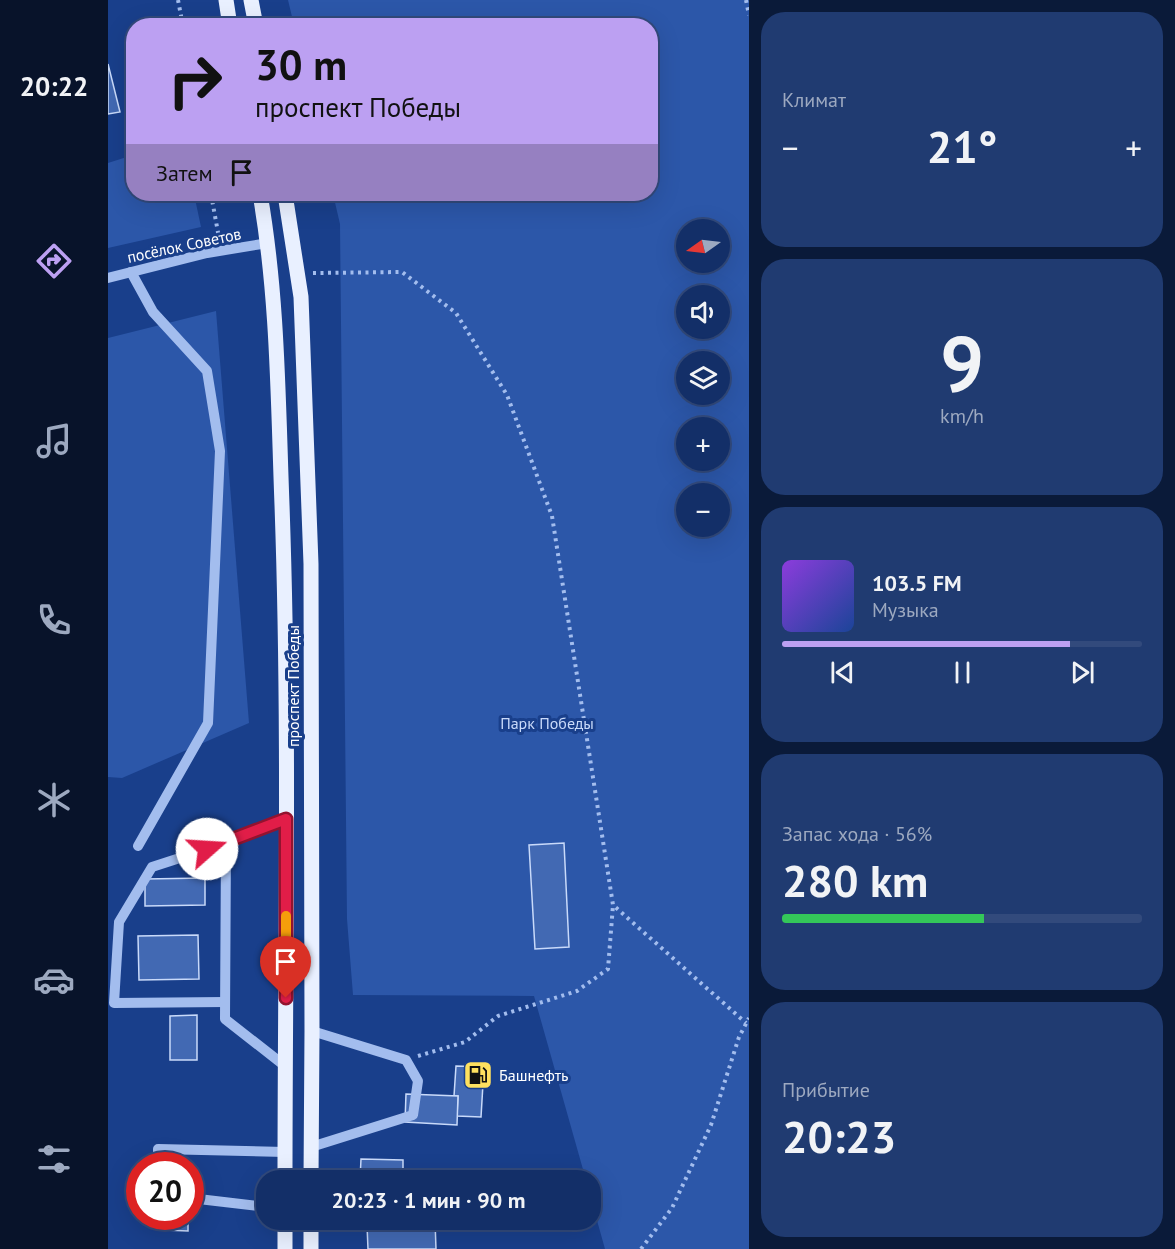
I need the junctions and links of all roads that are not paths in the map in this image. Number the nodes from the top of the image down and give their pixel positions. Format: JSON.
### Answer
{"nodes":[{"id":1,"x":226,"y":0,"type":"edge"},
{"id":2,"x":251,"y":0,"type":"edge"},
{"id":3,"x":229,"y":18,"type":"edge"},
{"id":4,"x":254,"y":18,"type":"edge"},
{"id":5,"x":261,"y":201,"type":"edge"},
{"id":6,"x":286,"y":201,"type":"edge"},
{"id":7,"x":292,"y":240,"type":"junction"},
{"id":8,"x":268,"y":243,"type":"junction"},
{"id":9,"x":131,"y":272,"type":"junction"},
{"id":10,"x":108,"y":278,"type":"edge"},
{"id":11,"x":286,"y":819,"type":"junction"},
{"id":12,"x":226,"y":843,"type":"junction"},
{"id":13,"x":138,"y":846,"type":"dead end"},
{"id":14,"x":225,"y":1002,"type":"junction"},
{"id":15,"x":312,"y":1031,"type":"junction"},
{"id":16,"x":285,"y":1066,"type":"junction"},
{"id":17,"x":311,"y":1147,"type":"junction"},
{"id":18,"x":158,"y":1152,"type":"edge"},
{"id":19,"x":285,"y":1152,"type":"junction"},
{"id":20,"x":285,"y":1170,"type":"edge"},
{"id":21,"x":311,"y":1170,"type":"edge"},
{"id":22,"x":204,"y":1200,"type":"edge"},
{"id":23,"x":256,"y":1206,"type":"edge"},
{"id":24,"x":285,"y":1230,"type":"edge"},
{"id":25,"x":310,"y":1230,"type":"edge"},
{"id":26,"x":285,"y":1249,"type":"edge"},
{"id":27,"x":310,"y":1249,"type":"edge"}],
"edges":[{"from":1,"to":3,"type":"main road"},
{"from":2,"to":4,"type":"main road"},
{"from":5,"to":8,"type":"main road","name":"проспект Победы"},
{"from":6,"to":7,"type":"main road","name":"проспект Победы"},
{"from":7,"to":8,"type":"main road"},
{"from":7,"to":15,"type":"main road","name":"проспект Победы"},
{"from":8,"to":9,"type":"street","name":"посёлок Советов"},
{"from":8,"to":11,"type":"main road","name":"проспект Победы"},
{"from":9,"to":10,"type":"street","name":"посёлок Советов"},
{"from":9,"to":13,"type":"street"},
{"from":11,"to":12,"type":"street"},
{"from":11,"to":16,"type":"main road","name":"проспект Победы"},
{"from":12,"to":14,"type":"street"},
{"from":12,"to":14,"type":"street"},
{"from":14,"to":16,"type":"street"},
{"from":15,"to":17,"type":"main road","name":"проспект Победы"},
{"from":15,"to":17,"type":"street"},
{"from":16,"to":19,"type":"main road","name":"проспект Победы"},
{"from":17,"to":21,"type":"main road","name":"проспект Победы"},
{"from":18,"to":19,"type":"street"},
{"from":19,"to":20,"type":"main road","name":"проспект Победы"},
{"from":22,"to":23,"type":"street"},
{"from":24,"to":26,"type":"main road"},
{"from":25,"to":27,"type":"main road"}]}
